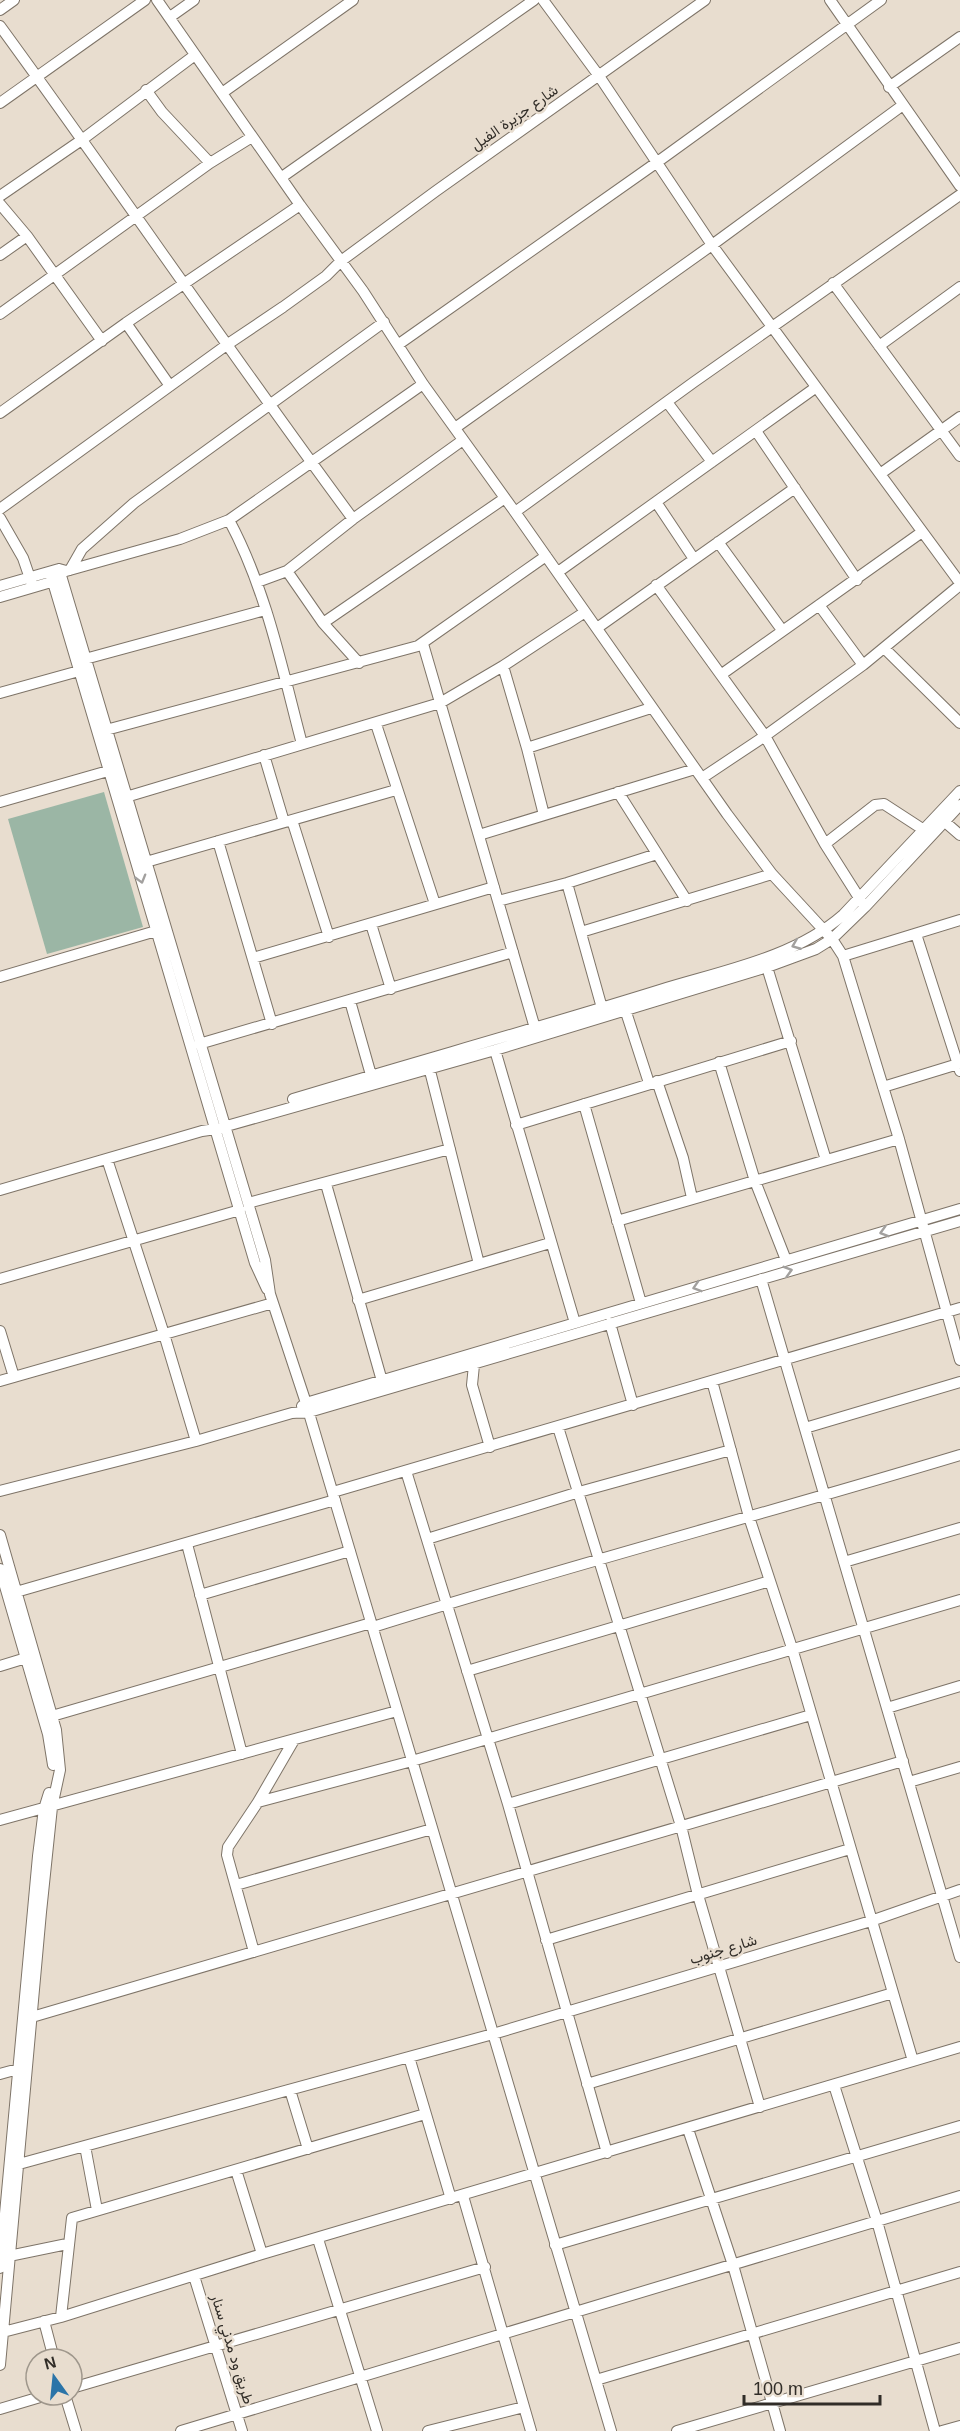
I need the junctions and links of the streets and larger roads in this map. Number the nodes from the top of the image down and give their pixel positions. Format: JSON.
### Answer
{"nodes":[{"id":1,"x":14,"y":0,"type":"edge"},
{"id":2,"x":145,"y":0,"type":"edge"},
{"id":3,"x":158,"y":0,"type":"edge"},
{"id":4,"x":194,"y":0,"type":"edge"},
{"id":5,"x":353,"y":0,"type":"edge"},
{"id":6,"x":534,"y":0,"type":"edge"},
{"id":7,"x":543,"y":0,"type":"edge"},
{"id":8,"x":705,"y":0,"type":"edge"},
{"id":9,"x":830,"y":0,"type":"edge"},
{"id":10,"x":881,"y":0,"type":"edge"},
{"id":11,"x":0,"y":10,"type":"edge"},
{"id":12,"x":170,"y":17,"type":"junction"},
{"id":13,"x":848,"y":24,"type":"junction"},
{"id":14,"x":0,"y":26,"type":"edge"},
{"id":15,"x":960,"y":37,"type":"edge"},
{"id":16,"x":195,"y":55,"type":"junction"},
{"id":17,"x":36,"y":76,"type":"junction"},
{"id":18,"x":599,"y":76,"type":"junction"},
{"id":19,"x":889,"y":87,"type":"junction"},
{"id":20,"x":146,"y":90,"type":"junction"},
{"id":21,"x":222,"y":93,"type":"junction"},
{"id":22,"x":0,"y":103,"type":"edge"},
{"id":23,"x":903,"y":105,"type":"junction"},
{"id":24,"x":252,"y":137,"type":"junction"},
{"id":25,"x":83,"y":139,"type":"junction"},
{"id":26,"x":210,"y":163,"type":"junction"},
{"id":27,"x":656,"y":163,"type":"junction"},
{"id":28,"x":282,"y":177,"type":"junction"},
{"id":29,"x":960,"y":186,"type":"edge"},
{"id":30,"x":960,"y":195,"type":"edge"},
{"id":31,"x":0,"y":196,"type":"edge"},
{"id":32,"x":0,"y":204,"type":"edge"},
{"id":33,"x":300,"y":205,"type":"junction"},
{"id":34,"x":136,"y":215,"type":"junction"},
{"id":35,"x":27,"y":236,"type":"junction"},
{"id":36,"x":712,"y":245,"type":"junction"},
{"id":37,"x":0,"y":255,"type":"edge"},
{"id":38,"x":341,"y":261,"type":"junction"},
{"id":39,"x":56,"y":275,"type":"junction"},
{"id":40,"x":184,"y":283,"type":"junction"},
{"id":41,"x":833,"y":284,"type":"junction"},
{"id":42,"x":960,"y":287,"type":"edge"},
{"id":43,"x":0,"y":314,"type":"edge"},
{"id":44,"x":384,"y":322,"type":"junction"},
{"id":45,"x":126,"y":323,"type":"junction"},
{"id":46,"x":772,"y":326,"type":"junction"},
{"id":47,"x":102,"y":341,"type":"junction"},
{"id":48,"x":228,"y":344,"type":"junction"},
{"id":49,"x":399,"y":344,"type":"junction"},
{"id":50,"x":879,"y":346,"type":"junction"},
{"id":51,"x":423,"y":384,"type":"junction"},
{"id":52,"x":170,"y":386,"type":"junction"},
{"id":53,"x":816,"y":388,"type":"junction"},
{"id":54,"x":667,"y":402,"type":"junction"},
{"id":55,"x":268,"y":404,"type":"junction"},
{"id":56,"x":0,"y":413,"type":"edge"},
{"id":57,"x":960,"y":417,"type":"edge"},
{"id":58,"x":455,"y":428,"type":"junction"},
{"id":59,"x":942,"y":430,"type":"junction"},
{"id":60,"x":756,"y":431,"type":"junction"},
{"id":61,"x":464,"y":440,"type":"junction"},
{"id":62,"x":960,"y":456,"type":"edge"},
{"id":63,"x":712,"y":462,"type":"junction"},
{"id":64,"x":311,"y":463,"type":"junction"},
{"id":65,"x":880,"y":474,"type":"junction"},
{"id":66,"x":795,"y":488,"type":"junction"},
{"id":67,"x":506,"y":498,"type":"junction"},
{"id":68,"x":656,"y":502,"type":"junction"},
{"id":69,"x":0,"y":509,"type":"edge"},
{"id":70,"x":515,"y":512,"type":"junction"},
{"id":71,"x":0,"y":519,"type":"edge"},
{"id":72,"x":353,"y":519,"type":"junction"},
{"id":73,"x":229,"y":520,"type":"junction"},
{"id":74,"x":922,"y":532,"type":"junction"},
{"id":75,"x":718,"y":542,"type":"junction"},
{"id":76,"x":546,"y":556,"type":"junction"},
{"id":77,"x":694,"y":558,"type":"junction"},
{"id":78,"x":287,"y":571,"type":"junction"},
{"id":79,"x":558,"y":572,"type":"junction"},
{"id":80,"x":60,"y":574,"type":"junction"},
{"id":81,"x":857,"y":580,"type":"junction"},
{"id":82,"x":257,"y":582,"type":"junction"},
{"id":83,"x":32,"y":583,"type":"junction"},
{"id":84,"x":960,"y":584,"type":"edge"},
{"id":85,"x":656,"y":585,"type":"junction"},
{"id":86,"x":0,"y":586,"type":"edge"},
{"id":87,"x":0,"y":597,"type":"edge"},
{"id":88,"x":819,"y":605,"type":"junction"},
{"id":89,"x":265,"y":610,"type":"junction"},
{"id":90,"x":585,"y":612,"type":"junction"},
{"id":91,"x":323,"y":624,"type":"junction"},
{"id":92,"x":597,"y":628,"type":"junction"},
{"id":93,"x":782,"y":630,"type":"junction"},
{"id":94,"x":423,"y":644,"type":"junction"},
{"id":95,"x":884,"y":648,"type":"junction"},
{"id":96,"x":85,"y":659,"type":"junction"},
{"id":97,"x":359,"y":663,"type":"junction"},
{"id":98,"x":863,"y":665,"type":"junction"},
{"id":99,"x":503,"y":666,"type":"junction"},
{"id":100,"x":80,"y":671,"type":"junction"},
{"id":101,"x":722,"y":674,"type":"junction"},
{"id":102,"x":286,"y":683,"type":"junction"},
{"id":103,"x":0,"y":693,"type":"edge"},
{"id":104,"x":440,"y":703,"type":"junction"},
{"id":105,"x":651,"y":708,"type":"junction"},
{"id":106,"x":960,"y":723,"type":"edge"},
{"id":107,"x":375,"y":724,"type":"junction"},
{"id":108,"x":106,"y":730,"type":"junction"},
{"id":109,"x":765,"y":736,"type":"junction"},
{"id":110,"x":302,"y":744,"type":"junction"},
{"id":111,"x":527,"y":748,"type":"junction"},
{"id":112,"x":264,"y":755,"type":"junction"},
{"id":113,"x":108,"y":771,"type":"junction"},
{"id":114,"x":698,"y":773,"type":"junction"},
{"id":115,"x":396,"y":790,"type":"junction"},
{"id":116,"x":960,"y":791,"type":"edge"},
{"id":117,"x":618,"y":792,"type":"junction"},
{"id":118,"x":126,"y":797,"type":"junction"},
{"id":119,"x":0,"y":802,"type":"edge"},
{"id":120,"x":960,"y":805,"type":"edge"},
{"id":121,"x":544,"y":815,"type":"junction"},
{"id":122,"x":288,"y":821,"type":"junction"},
{"id":123,"x":945,"y":822,"type":"junction"},
{"id":124,"x":924,"y":830,"type":"junction"},
{"id":125,"x":478,"y":835,"type":"junction"},
{"id":126,"x":960,"y":835,"type":"edge"},
{"id":127,"x":218,"y":841,"type":"junction"},
{"id":128,"x":825,"y":844,"type":"junction"},
{"id":129,"x":657,"y":854,"type":"junction"},
{"id":130,"x":146,"y":862,"type":"junction"},
{"id":131,"x":772,"y":874,"type":"junction"},
{"id":132,"x":567,"y":883,"type":"junction"},
{"id":133,"x":494,"y":887,"type":"junction"},
{"id":134,"x":498,"y":901,"type":"junction"},
{"id":135,"x":687,"y":901,"type":"junction"},
{"id":136,"x":862,"y":903,"type":"junction"},
{"id":137,"x":435,"y":904,"type":"junction"},
{"id":138,"x":960,"y":921,"type":"edge"},
{"id":139,"x":371,"y":924,"type":"junction"},
{"id":140,"x":156,"y":931,"type":"junction"},
{"id":141,"x":581,"y":932,"type":"junction"},
{"id":142,"x":916,"y":934,"type":"junction"},
{"id":143,"x":828,"y":935,"type":"junction"},
{"id":144,"x":329,"y":937,"type":"junction"},
{"id":145,"x":513,"y":952,"type":"junction"},
{"id":146,"x":843,"y":957,"type":"junction"},
{"id":147,"x":253,"y":958,"type":"junction"},
{"id":148,"x":767,"y":967,"type":"junction"},
{"id":149,"x":0,"y":977,"type":"edge"},
{"id":150,"x":391,"y":988,"type":"junction"},
{"id":151,"x":350,"y":1001,"type":"junction"},
{"id":152,"x":602,"y":1008,"type":"junction"},
{"id":153,"x":625,"y":1009,"type":"junction"},
{"id":154,"x":272,"y":1024,"type":"junction"},
{"id":155,"x":536,"y":1032,"type":"junction"},
{"id":156,"x":956,"y":1038,"type":"edge"},
{"id":157,"x":791,"y":1041,"type":"junction"},
{"id":158,"x":200,"y":1044,"type":"junction"},
{"id":159,"x":495,"y":1050,"type":"junction"},
{"id":160,"x":719,"y":1062,"type":"junction"},
{"id":161,"x":429,"y":1067,"type":"junction"},
{"id":162,"x":959,"y":1068,"type":"edge"},
{"id":163,"x":371,"y":1075,"type":"junction"},
{"id":164,"x":653,"y":1082,"type":"junction"},
{"id":165,"x":883,"y":1087,"type":"junction"},
{"id":166,"x":584,"y":1104,"type":"junction"},
{"id":167,"x":219,"y":1124,"type":"junction"},
{"id":168,"x":516,"y":1125,"type":"junction"},
{"id":169,"x":898,"y":1139,"type":"junction"},
{"id":170,"x":450,"y":1149,"type":"junction"},
{"id":171,"x":107,"y":1159,"type":"junction"},
{"id":172,"x":826,"y":1160,"type":"junction"},
{"id":173,"x":754,"y":1181,"type":"junction"},
{"id":174,"x":326,"y":1184,"type":"junction"},
{"id":175,"x":0,"y":1190,"type":"edge"},
{"id":176,"x":692,"y":1198,"type":"junction"},
{"id":177,"x":244,"y":1207,"type":"junction"},
{"id":178,"x":960,"y":1209,"type":"edge"},
{"id":179,"x":617,"y":1221,"type":"junction"},
{"id":180,"x":960,"y":1221,"type":"edge"},
{"id":181,"x":923,"y":1226,"type":"junction"},
{"id":182,"x":134,"y":1240,"type":"junction"},
{"id":183,"x":550,"y":1243,"type":"junction"},
{"id":184,"x":786,"y":1260,"type":"junction"},
{"id":185,"x":479,"y":1264,"type":"junction"},
{"id":186,"x":761,"y":1278,"type":"junction"},
{"id":187,"x":0,"y":1279,"type":"edge"},
{"id":188,"x":272,"y":1299,"type":"junction"},
{"id":189,"x":358,"y":1300,"type":"junction"},
{"id":190,"x":641,"y":1304,"type":"junction"},
{"id":191,"x":960,"y":1308,"type":"edge"},
{"id":192,"x":945,"y":1312,"type":"junction"},
{"id":193,"x":575,"y":1323,"type":"junction"},
{"id":194,"x":610,"y":1323,"type":"junction"},
{"id":195,"x":0,"y":1330,"type":"edge"},
{"id":196,"x":561,"y":1333,"type":"junction"},
{"id":197,"x":164,"y":1334,"type":"junction"},
{"id":198,"x":785,"y":1359,"type":"junction"},
{"id":199,"x":960,"y":1360,"type":"edge"},
{"id":200,"x":474,"y":1365,"type":"junction"},
{"id":201,"x":14,"y":1377,"type":"junction"},
{"id":202,"x":0,"y":1381,"type":"edge"},
{"id":203,"x":382,"y":1381,"type":"junction"},
{"id":204,"x":399,"y":1381,"type":"junction"},
{"id":205,"x":712,"y":1381,"type":"junction"},
{"id":206,"x":960,"y":1382,"type":"edge"},
{"id":207,"x":633,"y":1405,"type":"junction"},
{"id":208,"x":308,"y":1408,"type":"junction"},
{"id":209,"x":558,"y":1427,"type":"junction"},
{"id":210,"x":805,"y":1428,"type":"junction"},
{"id":211,"x":196,"y":1442,"type":"junction"},
{"id":212,"x":490,"y":1447,"type":"junction"},
{"id":213,"x":731,"y":1450,"type":"junction"},
{"id":214,"x":960,"y":1455,"type":"edge"},
{"id":215,"x":406,"y":1471,"type":"junction"},
{"id":216,"x":0,"y":1491,"type":"edge"},
{"id":217,"x":579,"y":1492,"type":"junction"},
{"id":218,"x":334,"y":1496,"type":"junction"},
{"id":219,"x":825,"y":1496,"type":"junction"},
{"id":220,"x":749,"y":1517,"type":"junction"},
{"id":221,"x":960,"y":1528,"type":"edge"},
{"id":222,"x":0,"y":1535,"type":"edge"},
{"id":223,"x":427,"y":1539,"type":"junction"},
{"id":224,"x":187,"y":1544,"type":"junction"},
{"id":225,"x":350,"y":1551,"type":"junction"},
{"id":226,"x":600,"y":1558,"type":"junction"},
{"id":227,"x":844,"y":1562,"type":"junction"},
{"id":228,"x":0,"y":1569,"type":"edge"},
{"id":229,"x":770,"y":1581,"type":"junction"},
{"id":230,"x":16,"y":1592,"type":"junction"},
{"id":231,"x":200,"y":1595,"type":"junction"},
{"id":232,"x":960,"y":1600,"type":"edge"},
{"id":233,"x":446,"y":1604,"type":"junction"},
{"id":234,"x":372,"y":1625,"type":"junction"},
{"id":235,"x":620,"y":1626,"type":"junction"},
{"id":236,"x":863,"y":1627,"type":"junction"},
{"id":237,"x":792,"y":1648,"type":"junction"},
{"id":238,"x":26,"y":1658,"type":"junction"},
{"id":239,"x":0,"y":1666,"type":"edge"},
{"id":240,"x":219,"y":1668,"type":"junction"},
{"id":241,"x":467,"y":1671,"type":"junction"},
{"id":242,"x":960,"y":1686,"type":"edge"},
{"id":243,"x":640,"y":1694,"type":"junction"},
{"id":244,"x":887,"y":1707,"type":"junction"},
{"id":245,"x":398,"y":1711,"type":"junction"},
{"id":246,"x":811,"y":1715,"type":"junction"},
{"id":247,"x":52,"y":1716,"type":"junction"},
{"id":248,"x":487,"y":1739,"type":"junction"},
{"id":249,"x":294,"y":1740,"type":"junction"},
{"id":250,"x":242,"y":1754,"type":"junction"},
{"id":251,"x":660,"y":1759,"type":"junction"},
{"id":252,"x":412,"y":1761,"type":"junction"},
{"id":253,"x":903,"y":1761,"type":"junction"},
{"id":254,"x":960,"y":1767,"type":"edge"},
{"id":255,"x":830,"y":1782,"type":"junction"},
{"id":256,"x":909,"y":1782,"type":"junction"},
{"id":257,"x":258,"y":1802,"type":"junction"},
{"id":258,"x":508,"y":1804,"type":"junction"},
{"id":259,"x":48,"y":1808,"type":"junction"},
{"id":260,"x":0,"y":1820,"type":"edge"},
{"id":261,"x":681,"y":1826,"type":"junction"},
{"id":262,"x":432,"y":1829,"type":"junction"},
{"id":263,"x":850,"y":1849,"type":"junction"},
{"id":264,"x":526,"y":1871,"type":"junction"},
{"id":265,"x":236,"y":1885,"type":"junction"},
{"id":266,"x":960,"y":1890,"type":"edge"},
{"id":267,"x":451,"y":1893,"type":"junction"},
{"id":268,"x":698,"y":1895,"type":"junction"},
{"id":269,"x":942,"y":1896,"type":"junction"},
{"id":270,"x":872,"y":1921,"type":"junction"},
{"id":271,"x":546,"y":1940,"type":"junction"},
{"id":272,"x":254,"y":1952,"type":"junction"},
{"id":273,"x":960,"y":1957,"type":"edge"},
{"id":274,"x":719,"y":1966,"type":"junction"},
{"id":275,"x":893,"y":1993,"type":"junction"},
{"id":276,"x":567,"y":2012,"type":"junction"},
{"id":277,"x":27,"y":2017,"type":"junction"},
{"id":278,"x":493,"y":2034,"type":"junction"},
{"id":279,"x":740,"y":2038,"type":"junction"},
{"id":280,"x":960,"y":2047,"type":"edge"},
{"id":281,"x":409,"y":2057,"type":"junction"},
{"id":282,"x":913,"y":2061,"type":"junction"},
{"id":283,"x":18,"y":2069,"type":"junction"},
{"id":284,"x":0,"y":2074,"type":"edge"},
{"id":285,"x":587,"y":2084,"type":"junction"},
{"id":286,"x":834,"y":2085,"type":"junction"},
{"id":287,"x":290,"y":2090,"type":"junction"},
{"id":288,"x":760,"y":2107,"type":"junction"},
{"id":289,"x":425,"y":2114,"type":"junction"},
{"id":290,"x":960,"y":2126,"type":"edge"},
{"id":291,"x":688,"y":2129,"type":"junction"},
{"id":292,"x":85,"y":2146,"type":"junction"},
{"id":293,"x":308,"y":2149,"type":"junction"},
{"id":294,"x":607,"y":2153,"type":"junction"},
{"id":295,"x":857,"y":2156,"type":"junction"},
{"id":296,"x":14,"y":2164,"type":"junction"},
{"id":297,"x":236,"y":2170,"type":"junction"},
{"id":298,"x":535,"y":2175,"type":"junction"},
{"id":299,"x":4,"y":2189,"type":"edge"},
{"id":300,"x":463,"y":2196,"type":"junction"},
{"id":301,"x":960,"y":2196,"type":"edge"},
{"id":302,"x":451,"y":2199,"type":"junction"},
{"id":303,"x":711,"y":2199,"type":"junction"},
{"id":304,"x":98,"y":2210,"type":"junction"},
{"id":305,"x":877,"y":2221,"type":"junction"},
{"id":306,"x":318,"y":2239,"type":"junction"},
{"id":307,"x":67,"y":2244,"type":"junction"},
{"id":308,"x":555,"y":2244,"type":"junction"},
{"id":309,"x":262,"y":2254,"type":"junction"},
{"id":310,"x":9,"y":2256,"type":"junction"},
{"id":311,"x":733,"y":2265,"type":"junction"},
{"id":312,"x":485,"y":2267,"type":"junction"},
{"id":313,"x":0,"y":2268,"type":"edge"},
{"id":314,"x":960,"y":2272,"type":"edge"},
{"id":315,"x":194,"y":2276,"type":"junction"},
{"id":316,"x":897,"y":2291,"type":"junction"},
{"id":317,"x":339,"y":2310,"type":"junction"},
{"id":318,"x":576,"y":2312,"type":"junction"},
{"id":319,"x":60,"y":2317,"type":"junction"},
{"id":320,"x":44,"y":2321,"type":"junction"},
{"id":321,"x":3,"y":2332,"type":"junction"},
{"id":322,"x":752,"y":2333,"type":"junction"},
{"id":323,"x":504,"y":2334,"type":"junction"},
{"id":324,"x":215,"y":2345,"type":"junction"},
{"id":325,"x":51,"y":2347,"type":"edge"},
{"id":326,"x":960,"y":2348,"type":"edge"},
{"id":327,"x":917,"y":2361,"type":"junction"},
{"id":328,"x":0,"y":2366,"type":"edge"},
{"id":329,"x":359,"y":2376,"type":"junction"},
{"id":330,"x":596,"y":2380,"type":"junction"},
{"id":331,"x":84,"y":2384,"type":"edge"},
{"id":332,"x":24,"y":2402,"type":"edge"},
{"id":333,"x":772,"y":2403,"type":"junction"},
{"id":334,"x":69,"y":2407,"type":"edge"},
{"id":335,"x":524,"y":2407,"type":"junction"},
{"id":336,"x":0,"y":2409,"type":"edge"},
{"id":337,"x":237,"y":2413,"type":"junction"},
{"id":338,"x":960,"y":2426,"type":"edge"},
{"id":339,"x":453,"y":2428,"type":"edge"},
{"id":340,"x":76,"y":2431,"type":"edge"},
{"id":341,"x":181,"y":2431,"type":"edge"},
{"id":342,"x":242,"y":2431,"type":"edge"},
{"id":343,"x":377,"y":2431,"type":"edge"},
{"id":344,"x":428,"y":2431,"type":"edge"},
{"id":345,"x":531,"y":2431,"type":"edge"},
{"id":346,"x":611,"y":2431,"type":"edge"},
{"id":347,"x":677,"y":2431,"type":"edge"},
{"id":348,"x":780,"y":2431,"type":"edge"},
{"id":349,"x":936,"y":2431,"type":"edge"},
{"id":350,"x":942,"y":2431,"type":"edge"}],
"edges":[{"from":1,"to":11,"type":"street"},
{"from":2,"to":17,"type":"street"},
{"from":3,"to":12,"type":"street"},
{"from":4,"to":12,"type":"street"},
{"from":5,"to":21,"type":"street"},
{"from":6,"to":28,"type":"street"},
{"from":7,"to":18,"type":"street"},
{"from":8,"to":18,"type":"street","name":"شارع جزيرة الفيل"},
{"from":9,"to":13,"type":"street"},
{"from":10,"to":13,"type":"street"},
{"from":12,"to":16,"type":"street"},
{"from":13,"to":19,"type":"street"},
{"from":13,"to":27,"type":"street"},
{"from":14,"to":17,"type":"street"},
{"from":15,"to":19,"type":"street"},
{"from":16,"to":20,"type":"street"},
{"from":16,"to":21,"type":"street"},
{"from":17,"to":22,"type":"street"},
{"from":17,"to":25,"type":"street"},
{"from":18,"to":27,"type":"street"},
{"from":18,"to":38,"type":"street","name":"شارع جزيرة الفيل"},
{"from":19,"to":23,"type":"street"},
{"from":20,"to":25,"type":"street"},
{"from":20,"to":26,"type":"street"},
{"from":21,"to":24,"type":"street"},
{"from":23,"to":29,"type":"street"},
{"from":23,"to":36,"type":"street"},
{"from":24,"to":26,"type":"street"},
{"from":24,"to":28,"type":"street"},
{"from":25,"to":31,"type":"street"},
{"from":25,"to":34,"type":"street"},
{"from":26,"to":34,"type":"street"},
{"from":27,"to":36,"type":"street"},
{"from":27,"to":49,"type":"street"},
{"from":28,"to":33,"type":"street"},
{"from":30,"to":41,"type":"street"},
{"from":32,"to":35,"type":"street"},
{"from":33,"to":38,"type":"street"},
{"from":33,"to":40,"type":"street"},
{"from":34,"to":39,"type":"street"},
{"from":34,"to":40,"type":"street"},
{"from":35,"to":37,"type":"street"},
{"from":35,"to":39,"type":"street"},
{"from":36,"to":46,"type":"street"},
{"from":36,"to":58,"type":"street"},
{"from":38,"to":44,"type":"street"},
{"from":38,"to":48,"type":"street","name":"شارع جزيرة الفيل"},
{"from":39,"to":43,"type":"street"},
{"from":39,"to":47,"type":"street"},
{"from":40,"to":45,"type":"street"},
{"from":40,"to":48,"type":"street"},
{"from":41,"to":46,"type":"street"},
{"from":41,"to":50,"type":"street"},
{"from":42,"to":50,"type":"street"},
{"from":44,"to":49,"type":"street"},
{"from":44,"to":55,"type":"street"},
{"from":45,"to":47,"type":"street"},
{"from":45,"to":52,"type":"street"},
{"from":46,"to":53,"type":"street"},
{"from":46,"to":54,"type":"street"},
{"from":47,"to":56,"type":"street"},
{"from":48,"to":52,"type":"street","name":"شارع جزيرة الفيل"},
{"from":48,"to":55,"type":"street"},
{"from":49,"to":51,"type":"street"},
{"from":50,"to":59,"type":"street"},
{"from":51,"to":58,"type":"street"},
{"from":51,"to":64,"type":"street"},
{"from":52,"to":69,"type":"street","name":"شارع جزيرة الفيل"},
{"from":53,"to":60,"type":"street"},
{"from":53,"to":65,"type":"street"},
{"from":54,"to":63,"type":"street"},
{"from":54,"to":70,"type":"street"},
{"from":55,"to":64,"type":"street"},
{"from":55,"to":80,"type":"street"},
{"from":57,"to":59,"type":"street"},
{"from":58,"to":61,"type":"street"},
{"from":59,"to":62,"type":"street"},
{"from":59,"to":65,"type":"street"},
{"from":60,"to":63,"type":"street"},
{"from":60,"to":66,"type":"street"},
{"from":61,"to":67,"type":"street"},
{"from":61,"to":72,"type":"street"},
{"from":63,"to":68,"type":"street"},
{"from":64,"to":72,"type":"street"},
{"from":64,"to":73,"type":"street"},
{"from":65,"to":74,"type":"street"},
{"from":66,"to":75,"type":"street"},
{"from":66,"to":81,"type":"street"},
{"from":67,"to":70,"type":"street"},
{"from":67,"to":91,"type":"street"},
{"from":68,"to":77,"type":"street"},
{"from":68,"to":79,"type":"street"},
{"from":70,"to":76,"type":"street"},
{"from":71,"to":83,"type":"street"},
{"from":72,"to":78,"type":"street"},
{"from":73,"to":80,"type":"street"},
{"from":73,"to":82,"type":"street"},
{"from":74,"to":81,"type":"street"},
{"from":74,"to":84,"type":"street"},
{"from":75,"to":77,"type":"street"},
{"from":75,"to":93,"type":"street"},
{"from":76,"to":79,"type":"street"},
{"from":76,"to":94,"type":"street"},
{"from":77,"to":85,"type":"street"},
{"from":78,"to":82,"type":"street"},
{"from":78,"to":91,"type":"street"},
{"from":79,"to":90,"type":"street"},
{"from":80,"to":83,"type":"street"},
{"from":80,"to":96,"type":"street"},
{"from":80,"to":100,"type":"street"},
{"from":81,"to":88,"type":"street"},
{"from":82,"to":89,"type":"street"},
{"from":83,"to":86,"type":"street"},
{"from":83,"to":87,"type":"street"},
{"from":84,"to":95,"type":"street"},
{"from":85,"to":92,"type":"street"},
{"from":85,"to":101,"type":"street"},
{"from":88,"to":93,"type":"street"},
{"from":88,"to":98,"type":"street"},
{"from":89,"to":96,"type":"street"},
{"from":89,"to":102,"type":"street"},
{"from":90,"to":92,"type":"street"},
{"from":90,"to":99,"type":"street"},
{"from":91,"to":97,"type":"street"},
{"from":92,"to":105,"type":"street"},
{"from":93,"to":101,"type":"street"},
{"from":94,"to":97,"type":"street"},
{"from":94,"to":104,"type":"street"},
{"from":95,"to":98,"type":"street"},
{"from":95,"to":106,"type":"street"},
{"from":96,"to":108,"type":"street"},
{"from":97,"to":102,"type":"street"},
{"from":98,"to":109,"type":"street"},
{"from":99,"to":104,"type":"street"},
{"from":99,"to":111,"type":"street"},
{"from":100,"to":103,"type":"street"},
{"from":100,"to":113,"type":"street"},
{"from":101,"to":109,"type":"street"},
{"from":102,"to":108,"type":"street"},
{"from":102,"to":110,"type":"street"},
{"from":104,"to":107,"type":"street"},
{"from":104,"to":125,"type":"street"},
{"from":105,"to":111,"type":"street"},
{"from":105,"to":114,"type":"street"},
{"from":107,"to":110,"type":"street"},
{"from":107,"to":115,"type":"street"},
{"from":108,"to":118,"type":"street"},
{"from":109,"to":114,"type":"street"},
{"from":109,"to":128,"type":"street"},
{"from":110,"to":112,"type":"street"},
{"from":111,"to":121,"type":"street"},
{"from":112,"to":118,"type":"street"},
{"from":112,"to":122,"type":"street"},
{"from":113,"to":119,"type":"street"},
{"from":113,"to":140,"type":"street","one_way":true},
{"from":114,"to":117,"type":"street"},
{"from":114,"to":131,"type":"street"},
{"from":115,"to":122,"type":"street"},
{"from":115,"to":137,"type":"street"},
{"from":116,"to":124,"type":"street"},
{"from":117,"to":121,"type":"street"},
{"from":117,"to":129,"type":"street"},
{"from":118,"to":130,"type":"street"},
{"from":120,"to":123,"type":"street"},
{"from":121,"to":125,"type":"street"},
{"from":122,"to":127,"type":"street"},
{"from":122,"to":144,"type":"street"},
{"from":123,"to":126,"type":"street"},
{"from":123,"to":136,"type":"street"},
{"from":124,"to":128,"type":"street"},
{"from":124,"to":136,"type":"street"},
{"from":125,"to":133,"type":"street"},
{"from":127,"to":130,"type":"street"},
{"from":127,"to":147,"type":"street"},
{"from":128,"to":136,"type":"street"},
{"from":129,"to":132,"type":"street"},
{"from":129,"to":135,"type":"street"},
{"from":130,"to":158,"type":"street"},
{"from":131,"to":135,"type":"street"},
{"from":131,"to":143,"type":"street"},
{"from":132,"to":134,"type":"street"},
{"from":132,"to":141,"type":"street"},
{"from":133,"to":134,"type":"street"},
{"from":133,"to":137,"type":"street"},
{"from":134,"to":145,"type":"street"},
{"from":135,"to":141,"type":"street"},
{"from":136,"to":143,"type":"street"},
{"from":137,"to":139,"type":"street"},
{"from":138,"to":142,"type":"street"},
{"from":139,"to":144,"type":"street"},
{"from":139,"to":150,"type":"street"},
{"from":140,"to":149,"type":"street"},
{"from":140,"to":167,"type":"street"},
{"from":141,"to":152,"type":"street"},
{"from":142,"to":146,"type":"street"},
{"from":142,"to":156,"type":"street"},
{"from":143,"to":146,"type":"street"},
{"from":143,"to":148,"type":"street"},
{"from":143,"to":152,"type":"street","one_way":true},
{"from":144,"to":147,"type":"street"},
{"from":145,"to":150,"type":"street"},
{"from":145,"to":155,"type":"street"},
{"from":146,"to":165,"type":"street"},
{"from":147,"to":154,"type":"street"},
{"from":148,"to":153,"type":"street"},
{"from":148,"to":157,"type":"street"},
{"from":150,"to":151,"type":"street"},
{"from":151,"to":154,"type":"street"},
{"from":151,"to":163,"type":"street"},
{"from":152,"to":155,"type":"street"},
{"from":153,"to":155,"type":"street"},
{"from":153,"to":164,"type":"street"},
{"from":154,"to":158,"type":"street"},
{"from":155,"to":159,"type":"street"},
{"from":155,"to":163,"type":"street"},
{"from":156,"to":162,"type":"street"},
{"from":157,"to":160,"type":"street"},
{"from":157,"to":172,"type":"street"},
{"from":158,"to":167,"type":"street"},
{"from":159,"to":161,"type":"street"},
{"from":159,"to":168,"type":"street"},
{"from":160,"to":164,"type":"street"},
{"from":160,"to":173,"type":"street"},
{"from":161,"to":167,"type":"street"},
{"from":161,"to":170,"type":"street"},
{"from":162,"to":165,"type":"street"},
{"from":163,"to":167,"type":"street"},
{"from":164,"to":166,"type":"street"},
{"from":164,"to":176,"type":"street"},
{"from":165,"to":169,"type":"street"},
{"from":166,"to":168,"type":"street"},
{"from":166,"to":179,"type":"street"},
{"from":167,"to":171,"type":"street"},
{"from":167,"to":177,"type":"street"},
{"from":168,"to":183,"type":"street"},
{"from":169,"to":172,"type":"street"},
{"from":169,"to":181,"type":"street"},
{"from":170,"to":174,"type":"street"},
{"from":170,"to":185,"type":"street"},
{"from":171,"to":175,"type":"street"},
{"from":171,"to":182,"type":"street"},
{"from":172,"to":173,"type":"street"},
{"from":173,"to":176,"type":"street"},
{"from":173,"to":184,"type":"street"},
{"from":174,"to":177,"type":"street"},
{"from":174,"to":189,"type":"street"},
{"from":176,"to":179,"type":"street"},
{"from":177,"to":182,"type":"street"},
{"from":177,"to":188,"type":"street"},
{"from":178,"to":181,"type":"street"},
{"from":179,"to":190,"type":"street"},
{"from":180,"to":181,"type":"street"},
{"from":181,"to":184,"type":"street","one_way":true},
{"from":186,"to":181,"type":"street","one_way":true},
{"from":181,"to":192,"type":"street"},
{"from":182,"to":187,"type":"street"},
{"from":182,"to":197,"type":"street"},
{"from":183,"to":185,"type":"street"},
{"from":183,"to":193,"type":"street"},
{"from":184,"to":190,"type":"street","one_way":true},
{"from":185,"to":189,"type":"street"},
{"from":186,"to":194,"type":"street"},
{"from":186,"to":198,"type":"street"},
{"from":188,"to":197,"type":"street"},
{"from":188,"to":208,"type":"street"},
{"from":189,"to":203,"type":"street"},
{"from":190,"to":193,"type":"street"},
{"from":191,"to":192,"type":"street"},
{"from":192,"to":198,"type":"street"},
{"from":192,"to":199,"type":"street"},
{"from":193,"to":196,"type":"street"},
{"from":194,"to":196,"type":"street"},
{"from":194,"to":207,"type":"street"},
{"from":195,"to":201,"type":"street"},
{"from":196,"to":200,"type":"street"},
{"from":196,"to":204,"type":"street"},
{"from":197,"to":201,"type":"street"},
{"from":197,"to":211,"type":"street"},
{"from":198,"to":205,"type":"street"},
{"from":198,"to":210,"type":"street"},
{"from":200,"to":204,"type":"street"},
{"from":200,"to":212,"type":"street"},
{"from":201,"to":202,"type":"street"},
{"from":203,"to":204,"type":"street"},
{"from":203,"to":208,"type":"street"},
{"from":204,"to":208,"type":"street"},
{"from":205,"to":207,"type":"street"},
{"from":205,"to":213,"type":"street"},
{"from":206,"to":210,"type":"street"},
{"from":207,"to":209,"type":"street"},
{"from":208,"to":211,"type":"street"},
{"from":208,"to":218,"type":"street"},
{"from":209,"to":212,"type":"street"},
{"from":209,"to":217,"type":"street"},
{"from":210,"to":219,"type":"street"},
{"from":211,"to":216,"type":"street"},
{"from":212,"to":215,"type":"street"},
{"from":213,"to":217,"type":"street"},
{"from":213,"to":220,"type":"street"},
{"from":214,"to":219,"type":"street"},
{"from":215,"to":218,"type":"street"},
{"from":215,"to":223,"type":"street"},
{"from":217,"to":223,"type":"street"},
{"from":217,"to":226,"type":"street"},
{"from":218,"to":224,"type":"street"},
{"from":218,"to":225,"type":"street"},
{"from":219,"to":220,"type":"street"},
{"from":219,"to":227,"type":"street"},
{"from":220,"to":226,"type":"street"},
{"from":220,"to":229,"type":"street"},
{"from":221,"to":227,"type":"street"},
{"from":222,"to":230,"type":"street"},
{"from":223,"to":233,"type":"street"},
{"from":224,"to":230,"type":"street"},
{"from":224,"to":231,"type":"street"},
{"from":225,"to":231,"type":"street"},
{"from":225,"to":234,"type":"street"},
{"from":226,"to":233,"type":"street"},
{"from":226,"to":235,"type":"street"},
{"from":227,"to":236,"type":"street"},
{"from":228,"to":238,"type":"street"},
{"from":229,"to":235,"type":"street"},
{"from":229,"to":237,"type":"street"},
{"from":230,"to":247,"type":"street"},
{"from":231,"to":240,"type":"street"},
{"from":232,"to":236,"type":"street"},
{"from":233,"to":234,"type":"street"},
{"from":233,"to":241,"type":"street"},
{"from":234,"to":240,"type":"street"},
{"from":234,"to":245,"type":"street"},
{"from":235,"to":241,"type":"street"},
{"from":235,"to":243,"type":"street"},
{"from":236,"to":237,"type":"street"},
{"from":236,"to":244,"type":"street"},
{"from":237,"to":243,"type":"street"},
{"from":237,"to":246,"type":"street"},
{"from":238,"to":239,"type":"street"},
{"from":238,"to":259,"type":"street"},
{"from":240,"to":247,"type":"street"},
{"from":240,"to":250,"type":"street"},
{"from":241,"to":248,"type":"street"},
{"from":242,"to":244,"type":"street"},
{"from":243,"to":248,"type":"street"},
{"from":243,"to":251,"type":"street"},
{"from":244,"to":253,"type":"street"},
{"from":245,"to":249,"type":"street"},
{"from":245,"to":252,"type":"street"},
{"from":246,"to":251,"type":"street"},
{"from":246,"to":255,"type":"street"},
{"from":247,"to":259,"type":"street"},
{"from":248,"to":252,"type":"street"},
{"from":248,"to":258,"type":"street"},
{"from":249,"to":250,"type":"street"},
{"from":249,"to":257,"type":"street"},
{"from":250,"to":259,"type":"street"},
{"from":251,"to":258,"type":"street"},
{"from":251,"to":261,"type":"street"},
{"from":252,"to":257,"type":"street"},
{"from":252,"to":262,"type":"street"},
{"from":253,"to":255,"type":"street"},
{"from":253,"to":256,"type":"street"},
{"from":254,"to":256,"type":"street"},
{"from":255,"to":261,"type":"street"},
{"from":255,"to":263,"type":"street"},
{"from":256,"to":269,"type":"street"},
{"from":257,"to":265,"type":"street"},
{"from":258,"to":264,"type":"street"},
{"from":259,"to":260,"type":"street"},
{"from":259,"to":277,"type":"street"},
{"from":261,"to":264,"type":"street"},
{"from":261,"to":268,"type":"street"},
{"from":262,"to":265,"type":"street"},
{"from":262,"to":267,"type":"street"},
{"from":263,"to":268,"type":"street"},
{"from":263,"to":270,"type":"street"},
{"from":264,"to":267,"type":"street"},
{"from":264,"to":271,"type":"street"},
{"from":265,"to":272,"type":"street"},
{"from":266,"to":269,"type":"street","name":"شارع جنوب"},
{"from":267,"to":272,"type":"street"},
{"from":267,"to":278,"type":"street"},
{"from":268,"to":271,"type":"street"},
{"from":268,"to":274,"type":"street"},
{"from":269,"to":270,"type":"street","name":"شارع جنوب"},
{"from":269,"to":273,"type":"street"},
{"from":270,"to":274,"type":"street","name":"شارع جنوب"},
{"from":270,"to":275,"type":"street"},
{"from":271,"to":276,"type":"street"},
{"from":272,"to":277,"type":"street"},
{"from":274,"to":276,"type":"street","name":"شارع جنوب"},
{"from":274,"to":279,"type":"street"},
{"from":275,"to":279,"type":"street"},
{"from":275,"to":282,"type":"street"},
{"from":276,"to":278,"type":"street","name":"شارع جنوب"},
{"from":276,"to":285,"type":"street"},
{"from":277,"to":283,"type":"street"},
{"from":277,"to":296,"type":"street"},
{"from":278,"to":281,"type":"street","name":"شارع جنوب"},
{"from":278,"to":298,"type":"street"},
{"from":279,"to":285,"type":"street"},
{"from":279,"to":288,"type":"street"},
{"from":280,"to":282,"type":"street"},
{"from":281,"to":287,"type":"street","name":"شارع جنوب"},
{"from":281,"to":289,"type":"street"},
{"from":282,"to":286,"type":"street"},
{"from":283,"to":284,"type":"street"},
{"from":283,"to":296,"type":"street"},
{"from":285,"to":294,"type":"street"},
{"from":286,"to":288,"type":"street"},
{"from":286,"to":295,"type":"street"},
{"from":287,"to":292,"type":"street","name":"شارع جنوب"},
{"from":287,"to":293,"type":"street"},
{"from":288,"to":291,"type":"street"},
{"from":289,"to":293,"type":"street"},
{"from":289,"to":302,"type":"street"},
{"from":290,"to":295,"type":"street"},
{"from":291,"to":294,"type":"street"},
{"from":291,"to":303,"type":"street"},
{"from":292,"to":296,"type":"street","name":"شارع جنوب"},
{"from":292,"to":304,"type":"street"},
{"from":293,"to":297,"type":"street"},
{"from":294,"to":298,"type":"street"},
{"from":295,"to":303,"type":"street"},
{"from":295,"to":305,"type":"street"},
{"from":296,"to":299,"type":"street"},
{"from":296,"to":310,"type":"street"},
{"from":297,"to":304,"type":"street"},
{"from":297,"to":309,"type":"street"},
{"from":298,"to":300,"type":"street"},
{"from":298,"to":308,"type":"street"},
{"from":299,"to":313,"type":"street"},
{"from":300,"to":302,"type":"street"},
{"from":300,"to":312,"type":"street"},
{"from":301,"to":305,"type":"street"},
{"from":302,"to":306,"type":"street"},
{"from":303,"to":308,"type":"street"},
{"from":303,"to":311,"type":"street"},
{"from":304,"to":307,"type":"street"},
{"from":305,"to":311,"type":"street"},
{"from":305,"to":316,"type":"street"},
{"from":306,"to":309,"type":"street"},
{"from":306,"to":317,"type":"street"},
{"from":307,"to":310,"type":"street"},
{"from":307,"to":319,"type":"street"},
{"from":308,"to":318,"type":"street"},
{"from":309,"to":315,"type":"street"},
{"from":310,"to":321,"type":"street"},
{"from":311,"to":318,"type":"street"},
{"from":311,"to":322,"type":"street"},
{"from":312,"to":317,"type":"street"},
{"from":312,"to":323,"type":"street"},
{"from":314,"to":316,"type":"street"},
{"from":315,"to":319,"type":"street"},
{"from":315,"to":324,"type":"street","name":"طريق ود مدني سنار"},
{"from":316,"to":322,"type":"street"},
{"from":316,"to":327,"type":"street"},
{"from":317,"to":324,"type":"street"},
{"from":317,"to":329,"type":"street"},
{"from":318,"to":323,"type":"street"},
{"from":318,"to":330,"type":"street"},
{"from":319,"to":320,"type":"street"},
{"from":320,"to":321,"type":"street"},
{"from":320,"to":325,"type":"street"},
{"from":321,"to":328,"type":"street"},
{"from":322,"to":330,"type":"street"},
{"from":322,"to":333,"type":"street"},
{"from":323,"to":329,"type":"street"},
{"from":323,"to":335,"type":"street"},
{"from":324,"to":331,"type":"street"},
{"from":324,"to":337,"type":"street","name":"طريق ود مدني سنار"},
{"from":326,"to":327,"type":"street"},
{"from":327,"to":333,"type":"street"},
{"from":327,"to":349,"type":"street"},
{"from":329,"to":337,"type":"street"},
{"from":329,"to":343,"type":"street"},
{"from":330,"to":346,"type":"street"},
{"from":332,"to":336,"type":"street"},
{"from":333,"to":347,"type":"street"},
{"from":333,"to":348,"type":"street"},
{"from":334,"to":340,"type":"street"},
{"from":335,"to":339,"type":"street"},
{"from":335,"to":345,"type":"street"},
{"from":337,"to":341,"type":"street"},
{"from":337,"to":342,"type":"street","name":"طريق ود مدني سنار"},
{"from":338,"to":350,"type":"street"},
{"from":339,"to":344,"type":"street"}]}
